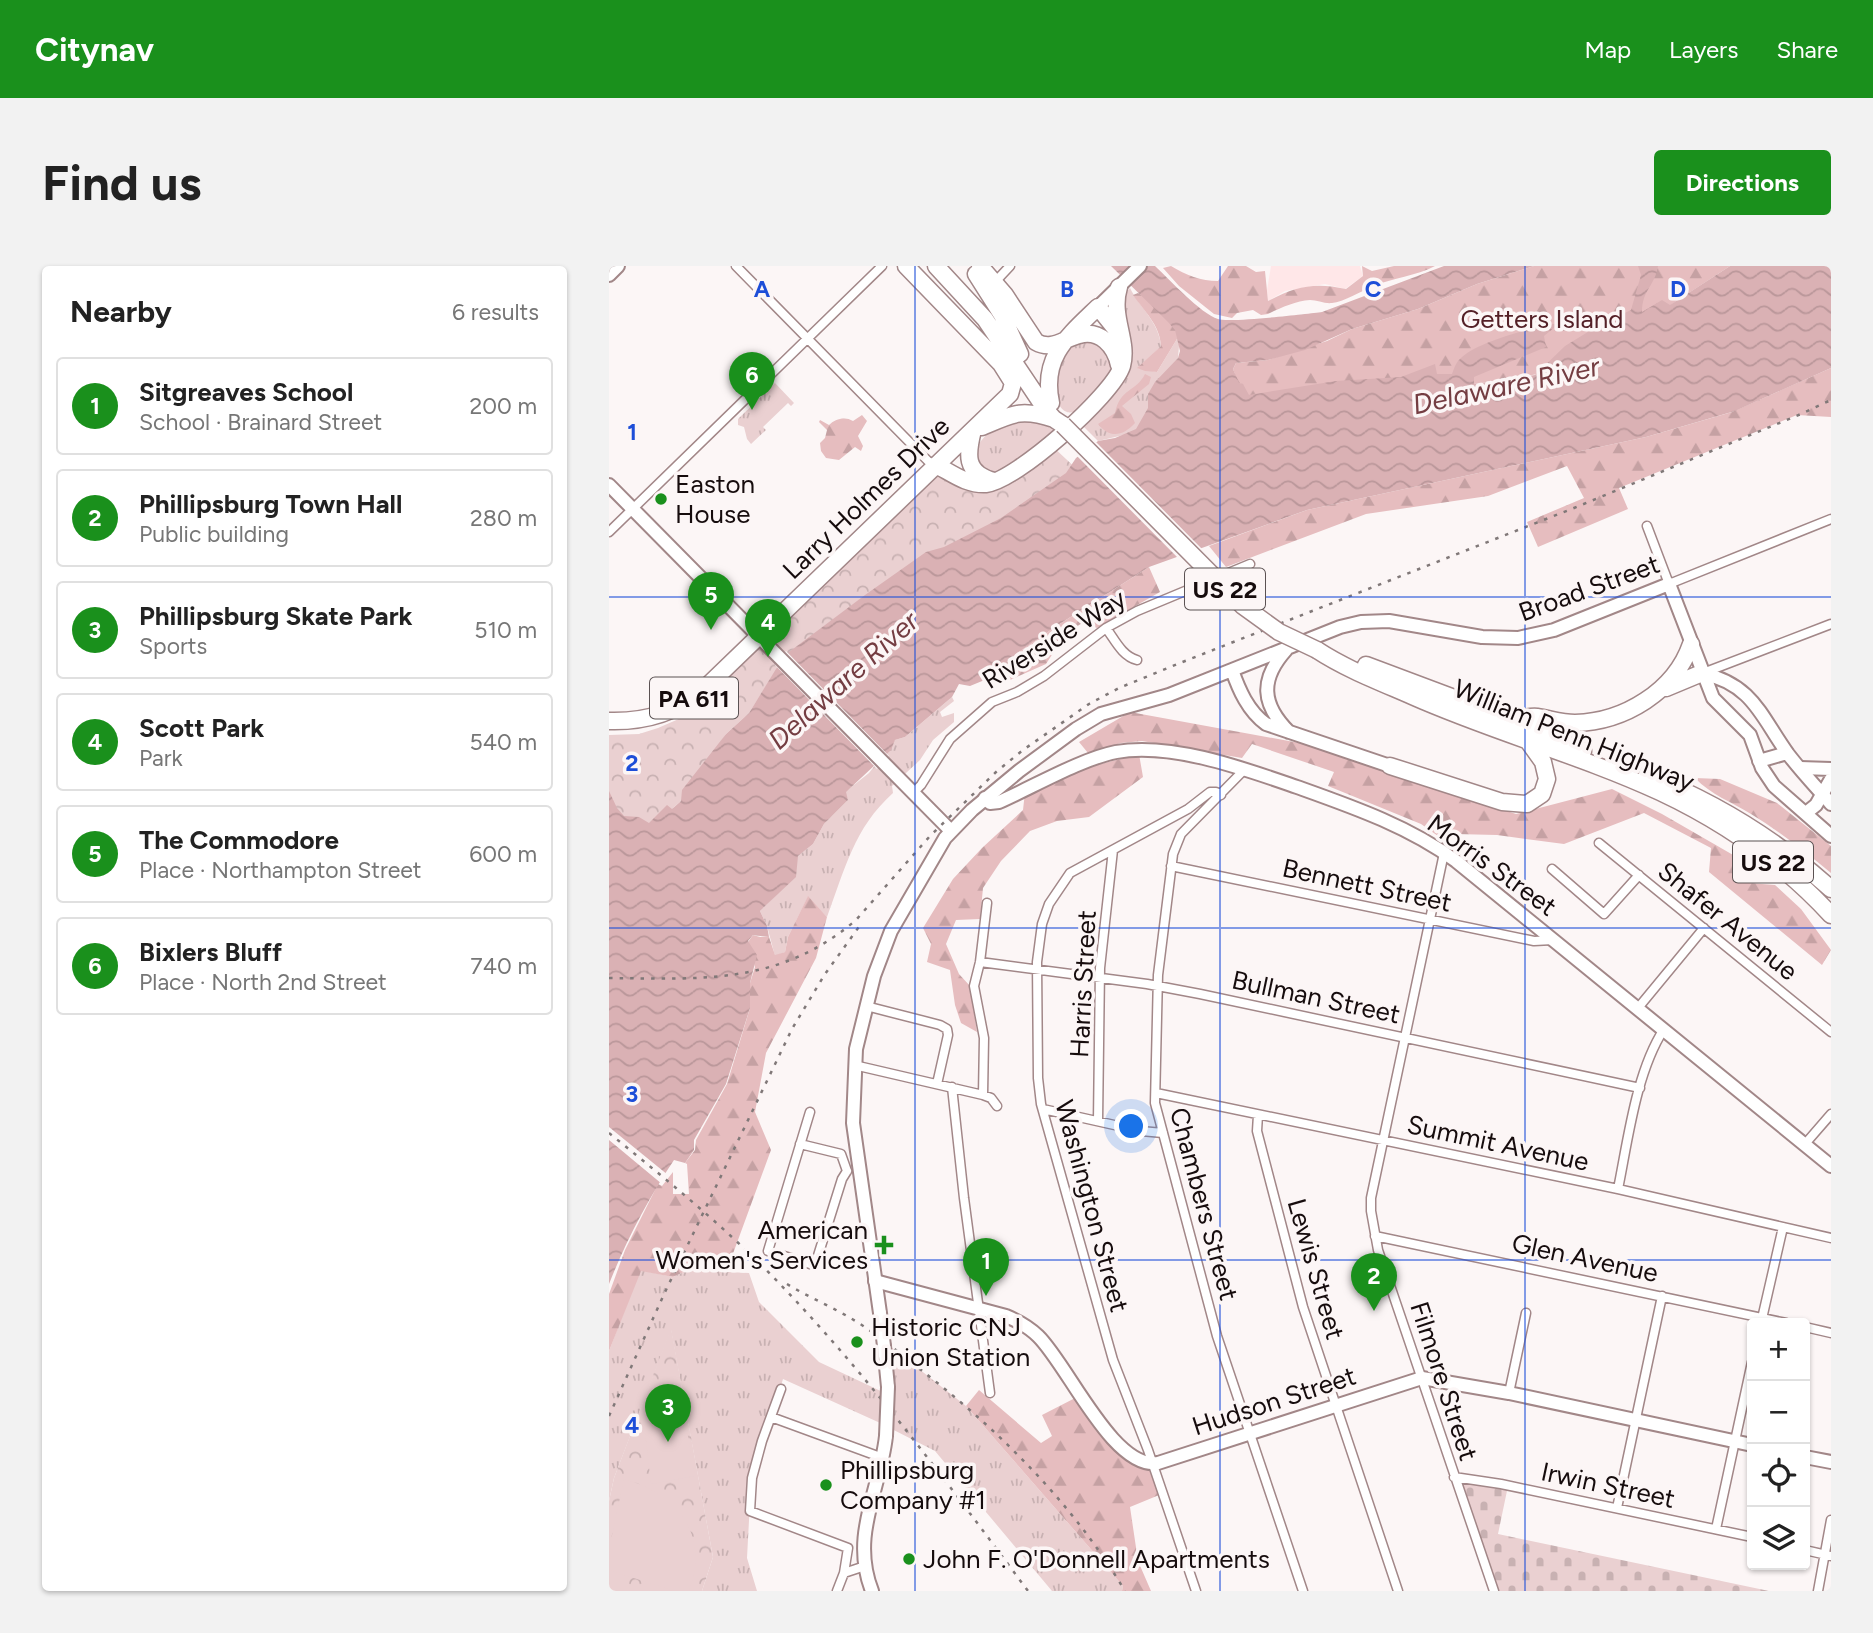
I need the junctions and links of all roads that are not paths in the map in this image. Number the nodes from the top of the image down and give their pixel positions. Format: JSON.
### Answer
{"nodes":[{"id":1,"x":618,"y":266,"type":"edge"},
{"id":2,"x":736,"y":266,"type":"edge"},
{"id":3,"x":882,"y":266,"type":"edge"},
{"id":4,"x":906,"y":266,"type":"edge"},
{"id":5,"x":922,"y":266,"type":"edge"},
{"id":6,"x":936,"y":266,"type":"edge"},
{"id":7,"x":950,"y":266,"type":"edge"},
{"id":8,"x":970,"y":266,"type":"edge"},
{"id":9,"x":980,"y":266,"type":"edge"},
{"id":10,"x":1010,"y":266,"type":"edge"},
{"id":11,"x":1140,"y":266,"type":"edge"},
{"id":12,"x":609,"y":275,"type":"edge"},
{"id":13,"x":995,"y":282,"type":"junction"},
{"id":14,"x":1121,"y":284,"type":"junction"},
{"id":15,"x":1098,"y":307,"type":"junction"},
{"id":16,"x":978,"y":310,"type":"junction"},
{"id":17,"x":1120,"y":337,"type":"junction"},
{"id":18,"x":807,"y":338,"type":"junction"},
{"id":19,"x":1063,"y":341,"type":"junction"},
{"id":20,"x":1020,"y":354,"type":"junction"},
{"id":21,"x":1120,"y":371,"type":"junction"},
{"id":22,"x":1056,"y":416,"type":"junction"},
{"id":23,"x":973,"y":429,"type":"junction"},
{"id":24,"x":936,"y":465,"type":"junction"},
{"id":25,"x":996,"y":481,"type":"junction"},
{"id":26,"x":609,"y":485,"type":"edge"},
{"id":27,"x":633,"y":509,"type":"junction"},
{"id":28,"x":1831,"y":519,"type":"edge"},
{"id":29,"x":1647,"y":526,"type":"dead end"},
{"id":30,"x":609,"y":532,"type":"edge"},
{"id":31,"x":1250,"y":564,"type":"dead end"},
{"id":32,"x":1669,"y":584,"type":"junction"},
{"id":33,"x":1831,"y":624,"type":"edge"},
{"id":34,"x":1106,"y":628,"type":"junction"},
{"id":35,"x":759,"y":636,"type":"junction"},
{"id":36,"x":1691,"y":644,"type":"junction"},
{"id":37,"x":1288,"y":647,"type":"junction"},
{"id":38,"x":1317,"y":650,"type":"junction"},
{"id":39,"x":1137,"y":660,"type":"dead end"},
{"id":40,"x":1235,"y":669,"type":"junction"},
{"id":41,"x":1702,"y":673,"type":"junction"},
{"id":42,"x":1659,"y":690,"type":"junction"},
{"id":43,"x":609,"y":721,"type":"edge"},
{"id":44,"x":1509,"y":721,"type":"junction"},
{"id":45,"x":1290,"y":733,"type":"junction"},
{"id":46,"x":1528,"y":741,"type":"junction"},
{"id":47,"x":1787,"y":753,"type":"junction"},
{"id":48,"x":1759,"y":761,"type":"junction"},
{"id":49,"x":1390,"y":766,"type":"joint"},
{"id":50,"x":1800,"y":768,"type":"junction"},
{"id":51,"x":1831,"y":769,"type":"edge"},
{"id":52,"x":1244,"y":770,"type":"junction"},
{"id":53,"x":1831,"y":779,"type":"edge"},
{"id":54,"x":913,"y":793,"type":"junction"},
{"id":55,"x":1822,"y":793,"type":"junction"},
{"id":56,"x":1221,"y":796,"type":"junction"},
{"id":57,"x":985,"y":798,"type":"junction"},
{"id":58,"x":1831,"y":804,"type":"edge"},
{"id":59,"x":1806,"y":813,"type":"junction"},
{"id":60,"x":951,"y":831,"type":"junction"},
{"id":61,"x":1831,"y":836,"type":"edge"},
{"id":62,"x":1599,"y":843,"type":"dead end"},
{"id":63,"x":1113,"y":850,"type":"junction"},
{"id":64,"x":1444,"y":853,"type":"junction"},
{"id":65,"x":1171,"y":866,"type":"junction"},
{"id":66,"x":1552,"y":870,"type":"dead end"},
{"id":67,"x":1639,"y":875,"type":"junction"},
{"id":68,"x":1831,"y":889,"type":"edge"},
{"id":69,"x":987,"y":903,"type":"dead end"},
{"id":70,"x":1831,"y":915,"type":"edge"},
{"id":71,"x":1430,"y":920,"type":"junction"},
{"id":72,"x":1704,"y":928,"type":"junction"},
{"id":73,"x":1555,"y":940,"type":"junction"},
{"id":74,"x":981,"y":962,"type":"junction"},
{"id":75,"x":1038,"y":970,"type":"junction"},
{"id":76,"x":1100,"y":978,"type":"junction"},
{"id":77,"x":1158,"y":986,"type":"junction"},
{"id":78,"x":866,"y":1006,"type":"junction"},
{"id":79,"x":1638,"y":1008,"type":"junction"},
{"id":80,"x":1664,"y":1029,"type":"junction"},
{"id":81,"x":1831,"y":1032,"type":"edge"},
{"id":82,"x":1406,"y":1038,"type":"junction"},
{"id":83,"x":854,"y":1065,"type":"junction"},
{"id":84,"x":937,"y":1084,"type":"junction"},
{"id":85,"x":952,"y":1087,"type":"junction"},
{"id":86,"x":1640,"y":1088,"type":"junction"},
{"id":87,"x":1156,"y":1093,"type":"junction"},
{"id":88,"x":983,"y":1095,"type":"junction"},
{"id":89,"x":997,"y":1105,"type":"dead end"},
{"id":90,"x":1042,"y":1109,"type":"junction"},
{"id":91,"x":810,"y":1112,"type":"dead end"},
{"id":92,"x":1831,"y":1114,"type":"edge"},
{"id":93,"x":1258,"y":1115,"type":"junction"},
{"id":94,"x":1098,"y":1121,"type":"junction"},
{"id":95,"x":1163,"y":1133,"type":"junction"},
{"id":96,"x":1384,"y":1140,"type":"junction"},
{"id":97,"x":800,"y":1144,"type":"junction"},
{"id":98,"x":1805,"y":1144,"type":"junction"},
{"id":99,"x":1831,"y":1166,"type":"edge"},
{"id":100,"x":854,"y":1169,"type":"junction"},
{"id":101,"x":1618,"y":1189,"type":"junction"},
{"id":102,"x":1783,"y":1227,"type":"junction"},
{"id":103,"x":1375,"y":1236,"type":"junction"},
{"id":104,"x":1831,"y":1238,"type":"edge"},
{"id":105,"x":875,"y":1281,"type":"junction"},
{"id":106,"x":1662,"y":1296,"type":"junction"},
{"id":107,"x":979,"y":1309,"type":"junction"},
{"id":108,"x":1526,"y":1312,"type":"dead end"},
{"id":109,"x":1749,"y":1318,"type":"edge"},
{"id":110,"x":1762,"y":1318,"type":"edge"},
{"id":111,"x":1810,"y":1328,"type":"edge"},
{"id":112,"x":1831,"y":1333,"type":"edge"},
{"id":113,"x":1422,"y":1378,"type":"junction"},
{"id":114,"x":1748,"y":1381,"type":"edge"},
{"id":115,"x":781,"y":1389,"type":"dead end"},
{"id":116,"x":990,"y":1392,"type":"dead end"},
{"id":117,"x":1509,"y":1393,"type":"junction"},
{"id":118,"x":1336,"y":1405,"type":"junction"},
{"id":119,"x":771,"y":1417,"type":"junction"},
{"id":120,"x":1635,"y":1420,"type":"junction"},
{"id":121,"x":1250,"y":1433,"type":"junction"},
{"id":122,"x":1735,"y":1441,"type":"junction"},
{"id":123,"x":1748,"y":1444,"type":"edge"},
{"id":124,"x":883,"y":1458,"type":"junction"},
{"id":125,"x":1810,"y":1458,"type":"edge"},
{"id":126,"x":1831,"y":1462,"type":"edge"},
{"id":127,"x":1153,"y":1464,"type":"junction"},
{"id":128,"x":1454,"y":1477,"type":"junction"},
{"id":129,"x":1617,"y":1508,"type":"junction"},
{"id":130,"x":1831,"y":1520,"type":"edge"},
{"id":131,"x":1716,"y":1529,"type":"junction"},
{"id":132,"x":1747,"y":1536,"type":"edge"},
{"id":133,"x":1810,"y":1551,"type":"edge"},
{"id":134,"x":1829,"y":1556,"type":"edge"},
{"id":135,"x":865,"y":1566,"type":"junction"},
{"id":136,"x":844,"y":1573,"type":"junction"},
{"id":137,"x":837,"y":1591,"type":"edge"},
{"id":138,"x":872,"y":1591,"type":"edge"},
{"id":139,"x":1196,"y":1591,"type":"edge"},
{"id":140,"x":1303,"y":1591,"type":"edge"},
{"id":141,"x":1398,"y":1591,"type":"edge"},
{"id":142,"x":1494,"y":1591,"type":"edge"},
{"id":143,"x":1818,"y":1591,"type":"edge"}],
"edges":[{"from":1,"to":12,"type":"main road"},
{"from":2,"to":18,"type":"street"},
{"from":3,"to":18,"type":"street"},
{"from":4,"to":23,"type":"highway","name":"Larry Holmes Drive"},
{"from":5,"to":16,"type":"highway"},
{"from":6,"to":16,"type":"highway","number":"US 22"},
{"from":7,"to":20,"type":"highway","number":"US 22"},
{"from":8,"to":20,"type":"highway"},
{"from":9,"to":13,"type":"highway"},
{"from":10,"to":13,"type":"street"},
{"from":11,"to":14,"type":"main road"},
{"from":13,"to":19,"type":"highway"},
{"from":14,"to":15,"type":"main road"},
{"from":14,"to":17,"type":"highway"},
{"from":15,"to":17,"type":"highway"},
{"from":15,"to":19,"type":"highway"},
{"from":16,"to":22,"type":"highway","number":"US 22"},
{"from":17,"to":21,"type":"highway"},
{"from":18,"to":24,"type":"street"},
{"from":18,"to":27,"type":"street"},
{"from":19,"to":21,"type":"highway"},
{"from":19,"to":22,"type":"highway"},
{"from":20,"to":22,"type":"highway","number":"US 22"},
{"from":21,"to":25,"type":"highway"},
{"from":22,"to":23,"type":"highway"},
{"from":22,"to":38,"type":"highway","name":"William Penn Highway","number":"US 22","bridge":true},
{"from":23,"to":24,"type":"highway","name":"Larry Holmes Drive"},
{"from":23,"to":25,"type":"highway"},
{"from":24,"to":25,"type":"highway"},
{"from":24,"to":35,"type":"highway","name":"Larry Holmes Drive","number":"PA 611"},
{"from":26,"to":27,"type":"main road"},
{"from":27,"to":30,"type":"street"},
{"from":27,"to":35,"type":"main road"},
{"from":28,"to":32,"type":"street","name":"Broad Street"},
{"from":29,"to":32,"type":"street"},
{"from":31,"to":34,"type":"street","name":"Riverside Way"},
{"from":32,"to":36,"type":"main road"},
{"from":32,"to":37,"type":"main road","name":"Broad Street"},
{"from":33,"to":41,"type":"street"},
{"from":34,"to":39,"type":"street"},
{"from":34,"to":54,"type":"street","name":"Riverside Way"},
{"from":35,"to":43,"type":"highway","name":"Larry Holmes Drive","number":"PA 611"},
{"from":35,"to":54,"type":"main road"},
{"from":36,"to":41,"type":"main road"},
{"from":36,"to":42,"type":"highway"},
{"from":37,"to":40,"type":"main road","name":"Broad Street"},
{"from":37,"to":45,"type":"main road"},
{"from":38,"to":44,"type":"highway","name":"William Penn Highway","number":"US 22"},
{"from":38,"to":46,"type":"highway","name":"William Penn Highway","number":"US 22"},
{"from":40,"to":45,"type":"main road"},
{"from":40,"to":57,"type":"main road","name":"Broad Street"},
{"from":41,"to":42,"type":"highway"},
{"from":41,"to":47,"type":"main road"},
{"from":41,"to":48,"type":"main road"},
{"from":42,"to":44,"type":"highway"},
{"from":44,"to":68,"type":"highway","name":"William Penn Highway","number":"US 22"},
{"from":45,"to":49,"type":"main road"},
{"from":46,"to":49,"type":"highway"},
{"from":46,"to":70,"type":"highway","name":"William Penn Highway","number":"US 22"},
{"from":47,"to":48,"type":"main road"},
{"from":47,"to":50,"type":"main road"},
{"from":48,"to":59,"type":"main road"},
{"from":50,"to":51,"type":"main road"},
{"from":50,"to":55,"type":"main road"},
{"from":52,"to":56,"type":"street","name":"Chambers Street"},
{"from":52,"to":57,"type":"main road","name":"Morris Street"},
{"from":52,"to":64,"type":"main road","name":"Morris Street"},
{"from":53,"to":55,"type":"main road"},
{"from":54,"to":60,"type":"main road"},
{"from":55,"to":58,"type":"main road"},
{"from":55,"to":59,"type":"main road"},
{"from":56,"to":63,"type":"street","name":"Washington Street"},
{"from":56,"to":65,"type":"street","name":"Chambers Street"},
{"from":57,"to":60,"type":"main road","name":"Broad Street"},
{"from":59,"to":61,"type":"main road"},
{"from":60,"to":78,"type":"main road","name":"Broad Street"},
{"from":62,"to":67,"type":"street","name":"Shafer Avenue"},
{"from":63,"to":75,"type":"street","name":"Washington Street"},
{"from":63,"to":76,"type":"street","name":"Harris Street"},
{"from":64,"to":71,"type":"street","name":"Filmore Street"},
{"from":64,"to":73,"type":"main road","name":"Morris Street"},
{"from":65,"to":71,"type":"street","name":"Bennett Street"},
{"from":65,"to":77,"type":"street","name":"Chambers Street"},
{"from":66,"to":67,"type":"street"},
{"from":67,"to":72,"type":"street","name":"Shafer Avenue"},
{"from":69,"to":74,"type":"street"},
{"from":71,"to":73,"type":"street","name":"Bennett Street"},
{"from":71,"to":82,"type":"street","name":"Filmore Street"},
{"from":72,"to":79,"type":"street"},
{"from":72,"to":81,"type":"street","name":"Shafer Avenue"},
{"from":73,"to":79,"type":"main road","name":"Morris Street"},
{"from":74,"to":75,"type":"street","name":"Bullman Street"},
{"from":74,"to":88,"type":"street"},
{"from":75,"to":76,"type":"street","name":"Bullman Street"},
{"from":75,"to":90,"type":"street","name":"Washington Street"},
{"from":76,"to":77,"type":"street","name":"Bullman Street"},
{"from":76,"to":94,"type":"street","name":"Harris Street"},
{"from":77,"to":82,"type":"street","name":"Bullman Street"},
{"from":77,"to":87,"type":"street","name":"Chambers Street"},
{"from":78,"to":83,"type":"main road","name":"Broad Street"},
{"from":78,"to":84,"type":"street"},
{"from":79,"to":80,"type":"main road","name":"Morris Street"},
{"from":80,"to":86,"type":"street"},
{"from":80,"to":98,"type":"main road","name":"Morris Street"},
{"from":82,"to":86,"type":"street","name":"Bullman Street"},
{"from":82,"to":96,"type":"street","name":"Filmore Street"},
{"from":83,"to":84,"type":"street"},
{"from":83,"to":100,"type":"main road","name":"Broad Street"},
{"from":84,"to":85,"type":"street"},
{"from":85,"to":88,"type":"street"},
{"from":85,"to":107,"type":"street"},
{"from":86,"to":101,"type":"street"},
{"from":87,"to":93,"type":"street","name":"Summit Avenue"},
{"from":87,"to":95,"type":"street","name":"Chambers Street"},
{"from":88,"to":89,"type":"street"},
{"from":90,"to":94,"type":"street"},
{"from":90,"to":127,"type":"street","name":"Washington Street"},
{"from":91,"to":97,"type":"street"},
{"from":92,"to":98,"type":"street"},
{"from":93,"to":96,"type":"street","name":"Summit Avenue"},
{"from":93,"to":118,"type":"street","name":"Lewis Street"},
{"from":94,"to":95,"type":"street"},
{"from":95,"to":121,"type":"street","name":"Chambers Street"},
{"from":96,"to":101,"type":"street","name":"Summit Avenue"},
{"from":96,"to":103,"type":"street","name":"Filmore Street"},
{"from":97,"to":100,"type":"street"},
{"from":97,"to":100,"type":"street"},
{"from":98,"to":99,"type":"main road","name":"Morris Street"},
{"from":100,"to":105,"type":"main road","name":"Broad Street"},
{"from":101,"to":102,"type":"street","name":"Summit Avenue"},
{"from":102,"to":104,"type":"street","name":"Summit Avenue"},
{"from":102,"to":110,"type":"street"},
{"from":103,"to":106,"type":"street","name":"Glen Avenue"},
{"from":103,"to":113,"type":"street","name":"Filmore Street"},
{"from":105,"to":107,"type":"main road"},
{"from":105,"to":124,"type":"main road","name":"Broad Street","bridge":true},
{"from":106,"to":109,"type":"street","name":"Glen Avenue"},
{"from":106,"to":120,"type":"street"},
{"from":107,"to":116,"type":"street"},
{"from":107,"to":127,"type":"main road"},
{"from":108,"to":117,"type":"street"},
{"from":111,"to":112,"type":"street"},
{"from":113,"to":117,"type":"main road","name":"Hudson Street"},
{"from":113,"to":118,"type":"main road","name":"Hudson Street"},
{"from":113,"to":128,"type":"street","name":"Filmore Street"},
{"from":114,"to":122,"type":"street"},
{"from":115,"to":119,"type":"street"},
{"from":117,"to":120,"type":"main road","name":"Hudson Street"},
{"from":118,"to":121,"type":"main road","name":"Hudson Street"},
{"from":118,"to":141,"type":"street","name":"Lewis Street"},
{"from":119,"to":124,"type":"street"},
{"from":119,"to":136,"type":"street"},
{"from":120,"to":122,"type":"main road","name":"Hudson Street"},
{"from":120,"to":129,"type":"street"},
{"from":121,"to":127,"type":"main road","name":"Hudson Street"},
{"from":121,"to":140,"type":"street","name":"Chambers Street"},
{"from":122,"to":123,"type":"main road","name":"Hudson Street"},
{"from":122,"to":131,"type":"street"},
{"from":124,"to":135,"type":"main road","name":"Broad Street"},
{"from":125,"to":126,"type":"main road"},
{"from":127,"to":139,"type":"street","name":"Washington Street"},
{"from":128,"to":129,"type":"street","name":"Irwin Street"},
{"from":128,"to":142,"type":"street","name":"Filmore Street"},
{"from":129,"to":131,"type":"street","name":"Irwin Street"},
{"from":130,"to":134,"type":"street"},
{"from":131,"to":132,"type":"street","name":"Irwin Street"},
{"from":133,"to":134,"type":"street"},
{"from":134,"to":143,"type":"street"},
{"from":135,"to":136,"type":"street"},
{"from":135,"to":138,"type":"main road","name":"Broad Street"},
{"from":136,"to":137,"type":"street"}]}
